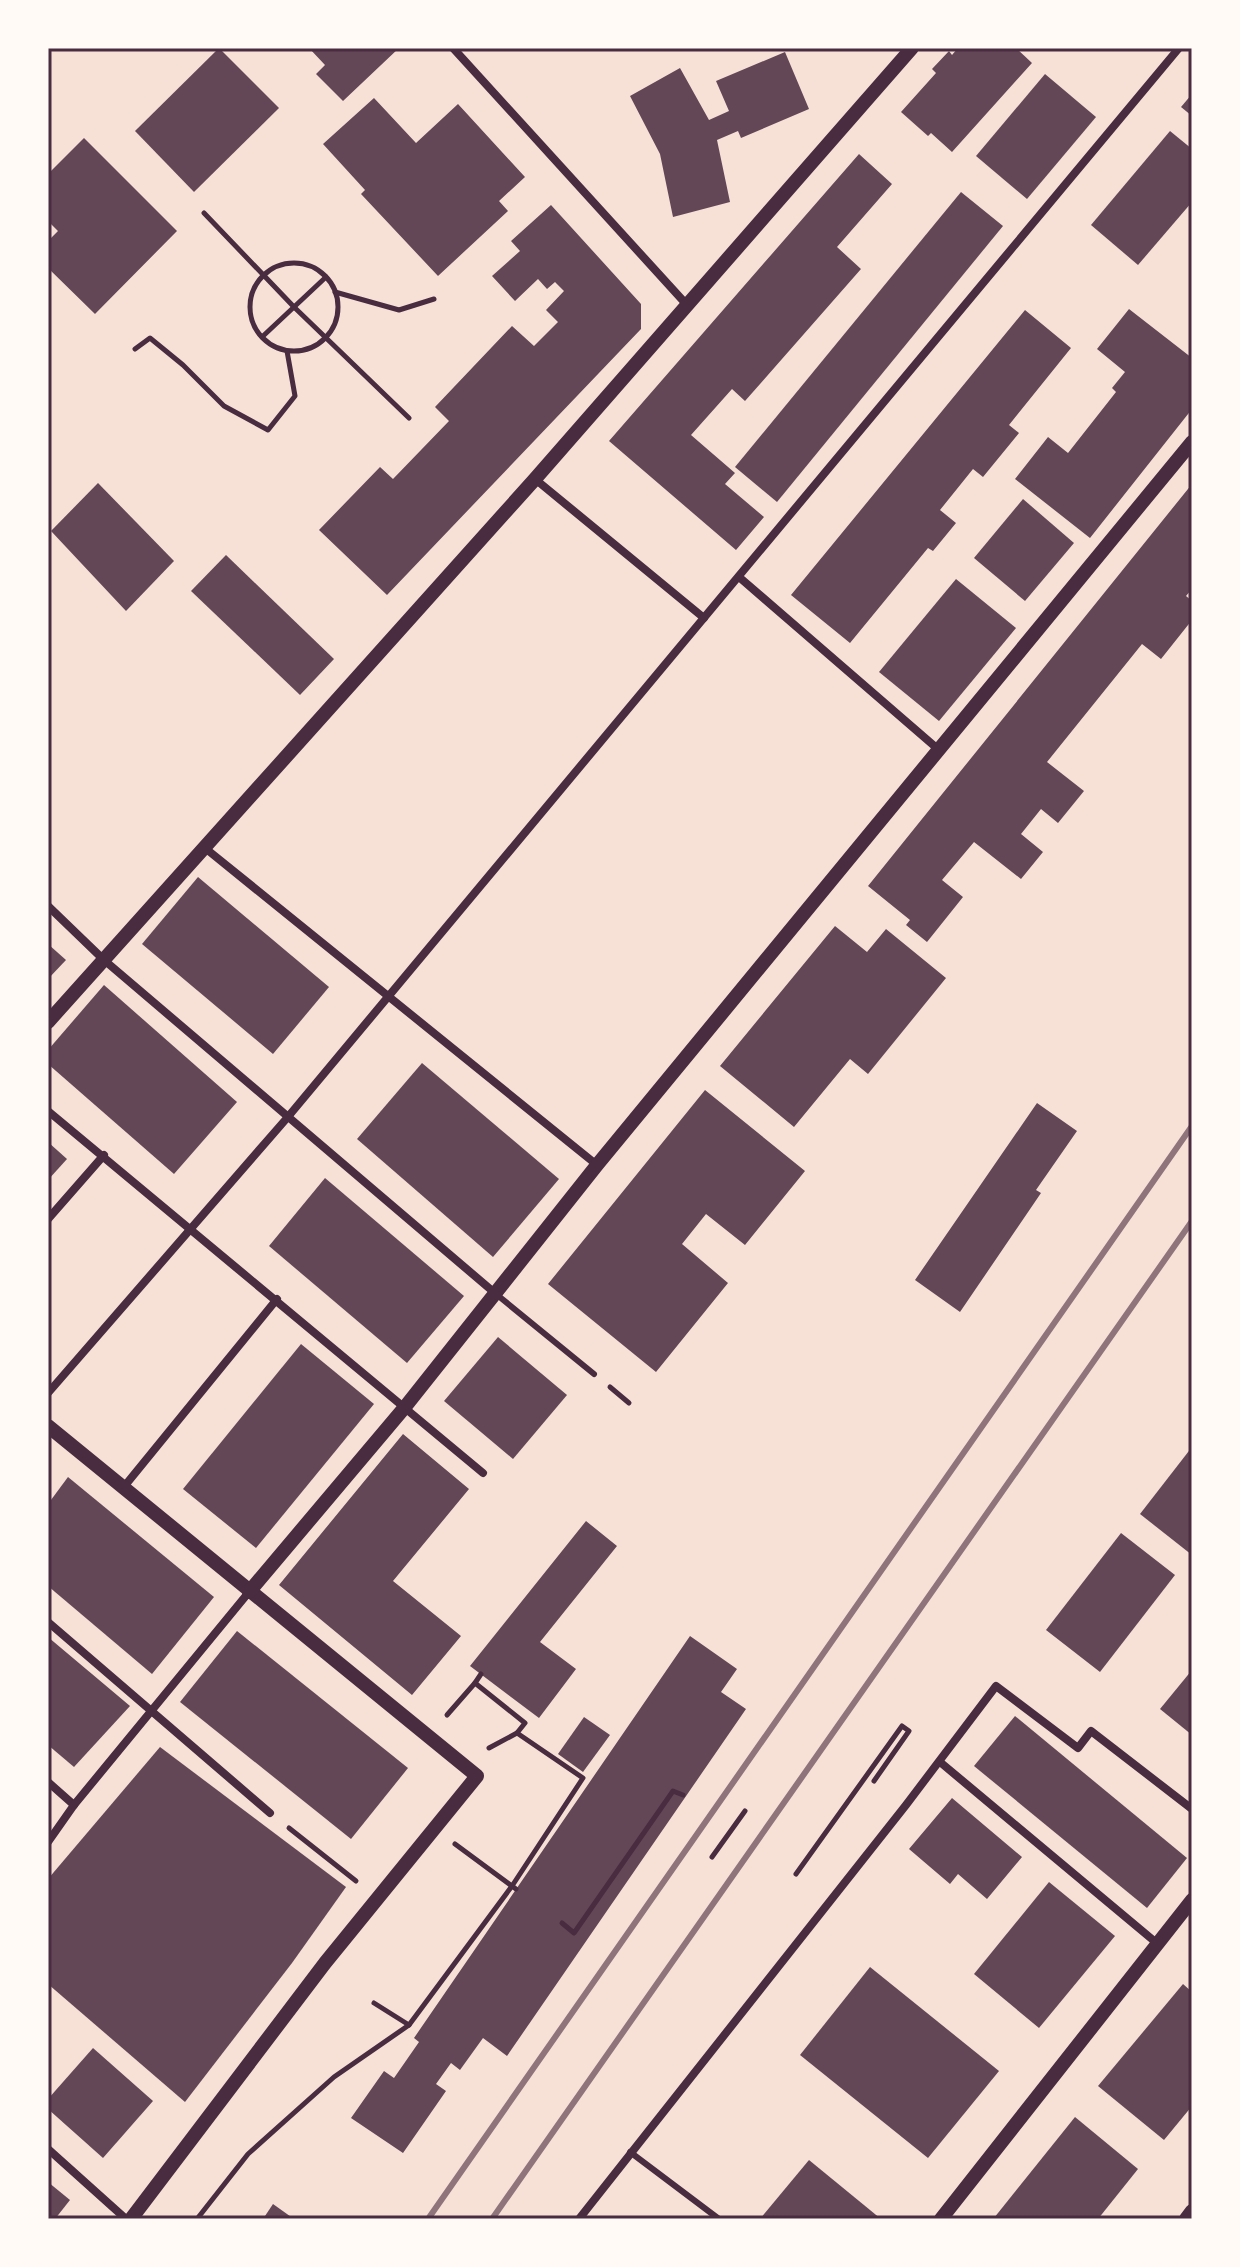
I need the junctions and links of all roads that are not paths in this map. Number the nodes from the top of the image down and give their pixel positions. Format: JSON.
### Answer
{"nodes":[{"id":1,"x":453,"y":48,"type":"edge"},
{"id":2,"x":912,"y":48,"type":"edge"},
{"id":3,"x":1179,"y":48,"type":"edge"},
{"id":4,"x":687,"y":305,"type":"junction"},
{"id":5,"x":1192,"y":442,"type":"edge"},
{"id":6,"x":535,"y":479,"type":"junction"},
{"id":7,"x":739,"y":577,"type":"junction"},
{"id":8,"x":704,"y":618,"type":"junction"},
{"id":9,"x":939,"y":750,"type":"junction"},
{"id":10,"x":205,"y":848,"type":"junction"},
{"id":11,"x":48,"y":906,"type":"edge"},
{"id":12,"x":104,"y":960,"type":"junction"},
{"id":13,"x":388,"y":997,"type":"junction"},
{"id":14,"x":48,"y":1022,"type":"edge"},
{"id":15,"x":48,"y":1111,"type":"edge"},
{"id":16,"x":287,"y":1118,"type":"junction"},
{"id":17,"x":104,"y":1155,"type":"junction"},
{"id":18,"x":597,"y":1165,"type":"junction"},
{"id":19,"x":48,"y":1219,"type":"edge"},
{"id":20,"x":191,"y":1228,"type":"junction"},
{"id":21,"x":496,"y":1294,"type":"junction"},
{"id":22,"x":277,"y":1299,"type":"junction"},
{"id":23,"x":594,"y":1374,"type":"dead end"},
{"id":24,"x":48,"y":1393,"type":"edge"},
{"id":25,"x":405,"y":1407,"type":"junction"},
{"id":26,"x":48,"y":1426,"type":"edge"},
{"id":27,"x":483,"y":1473,"type":"dead end"},
{"id":28,"x":122,"y":1489,"type":"junction"},
{"id":29,"x":249,"y":1592,"type":"junction"},
{"id":30,"x":48,"y":1622,"type":"edge"},
{"id":31,"x":151,"y":1712,"type":"junction"},
{"id":32,"x":940,"y":1762,"type":"junction"},
{"id":33,"x":48,"y":1782,"type":"edge"},
{"id":34,"x":74,"y":1805,"type":"junction"},
{"id":35,"x":1192,"y":1809,"type":"edge"},
{"id":36,"x":270,"y":1813,"type":"dead end"},
{"id":37,"x":48,"y":1842,"type":"edge"},
{"id":38,"x":1192,"y":1900,"type":"edge"},
{"id":39,"x":1159,"y":1945,"type":"junction"},
{"id":40,"x":48,"y":2149,"type":"edge"},
{"id":41,"x":630,"y":2152,"type":"junction"},
{"id":42,"x":1192,"y":2211,"type":"edge"},
{"id":43,"x":129,"y":2219,"type":"edge"},
{"id":44,"x":579,"y":2219,"type":"edge"},
{"id":45,"x":719,"y":2219,"type":"edge"},
{"id":46,"x":941,"y":2219,"type":"edge"},
{"id":47,"x":1186,"y":2219,"type":"edge"}],
"edges":[{"from":1,"to":4,"type":"street"},
{"from":2,"to":4,"type":"street"},
{"from":3,"to":7,"type":"street"},
{"from":4,"to":6,"type":"street"},
{"from":5,"to":9,"type":"street"},
{"from":6,"to":8,"type":"street"},
{"from":6,"to":10,"type":"street"},
{"from":7,"to":8,"type":"street"},
{"from":7,"to":9,"type":"street"},
{"from":8,"to":13,"type":"street"},
{"from":9,"to":18,"type":"street"},
{"from":10,"to":12,"type":"street"},
{"from":10,"to":13,"type":"street"},
{"from":11,"to":12,"type":"street"},
{"from":12,"to":14,"type":"street"},
{"from":12,"to":16,"type":"street"},
{"from":13,"to":16,"type":"street"},
{"from":13,"to":18,"type":"street"},
{"from":15,"to":17,"type":"street"},
{"from":16,"to":20,"type":"street"},
{"from":16,"to":21,"type":"street"},
{"from":17,"to":19,"type":"street"},
{"from":17,"to":20,"type":"street"},
{"from":18,"to":21,"type":"street"},
{"from":20,"to":22,"type":"street"},
{"from":20,"to":24,"type":"street"},
{"from":21,"to":23,"type":"lane"},
{"from":21,"to":25,"type":"street"},
{"from":22,"to":25,"type":"street"},
{"from":22,"to":28,"type":"street"},
{"from":25,"to":27,"type":"street"},
{"from":25,"to":29,"type":"street"},
{"from":26,"to":28,"type":"street"},
{"from":28,"to":29,"type":"street"},
{"from":29,"to":31,"type":"street"},
{"from":29,"to":43,"type":"street"},
{"from":30,"to":31,"type":"street"},
{"from":31,"to":34,"type":"street"},
{"from":31,"to":36,"type":"street"},
{"from":32,"to":35,"type":"street"},
{"from":32,"to":39,"type":"street"},
{"from":32,"to":41,"type":"street"},
{"from":33,"to":34,"type":"street"},
{"from":34,"to":37,"type":"street"},
{"from":38,"to":39,"type":"street"},
{"from":39,"to":46,"type":"street"},
{"from":40,"to":43,"type":"street"},
{"from":41,"to":44,"type":"street"},
{"from":41,"to":45,"type":"lane"},
{"from":42,"to":47,"type":"street"}]}
